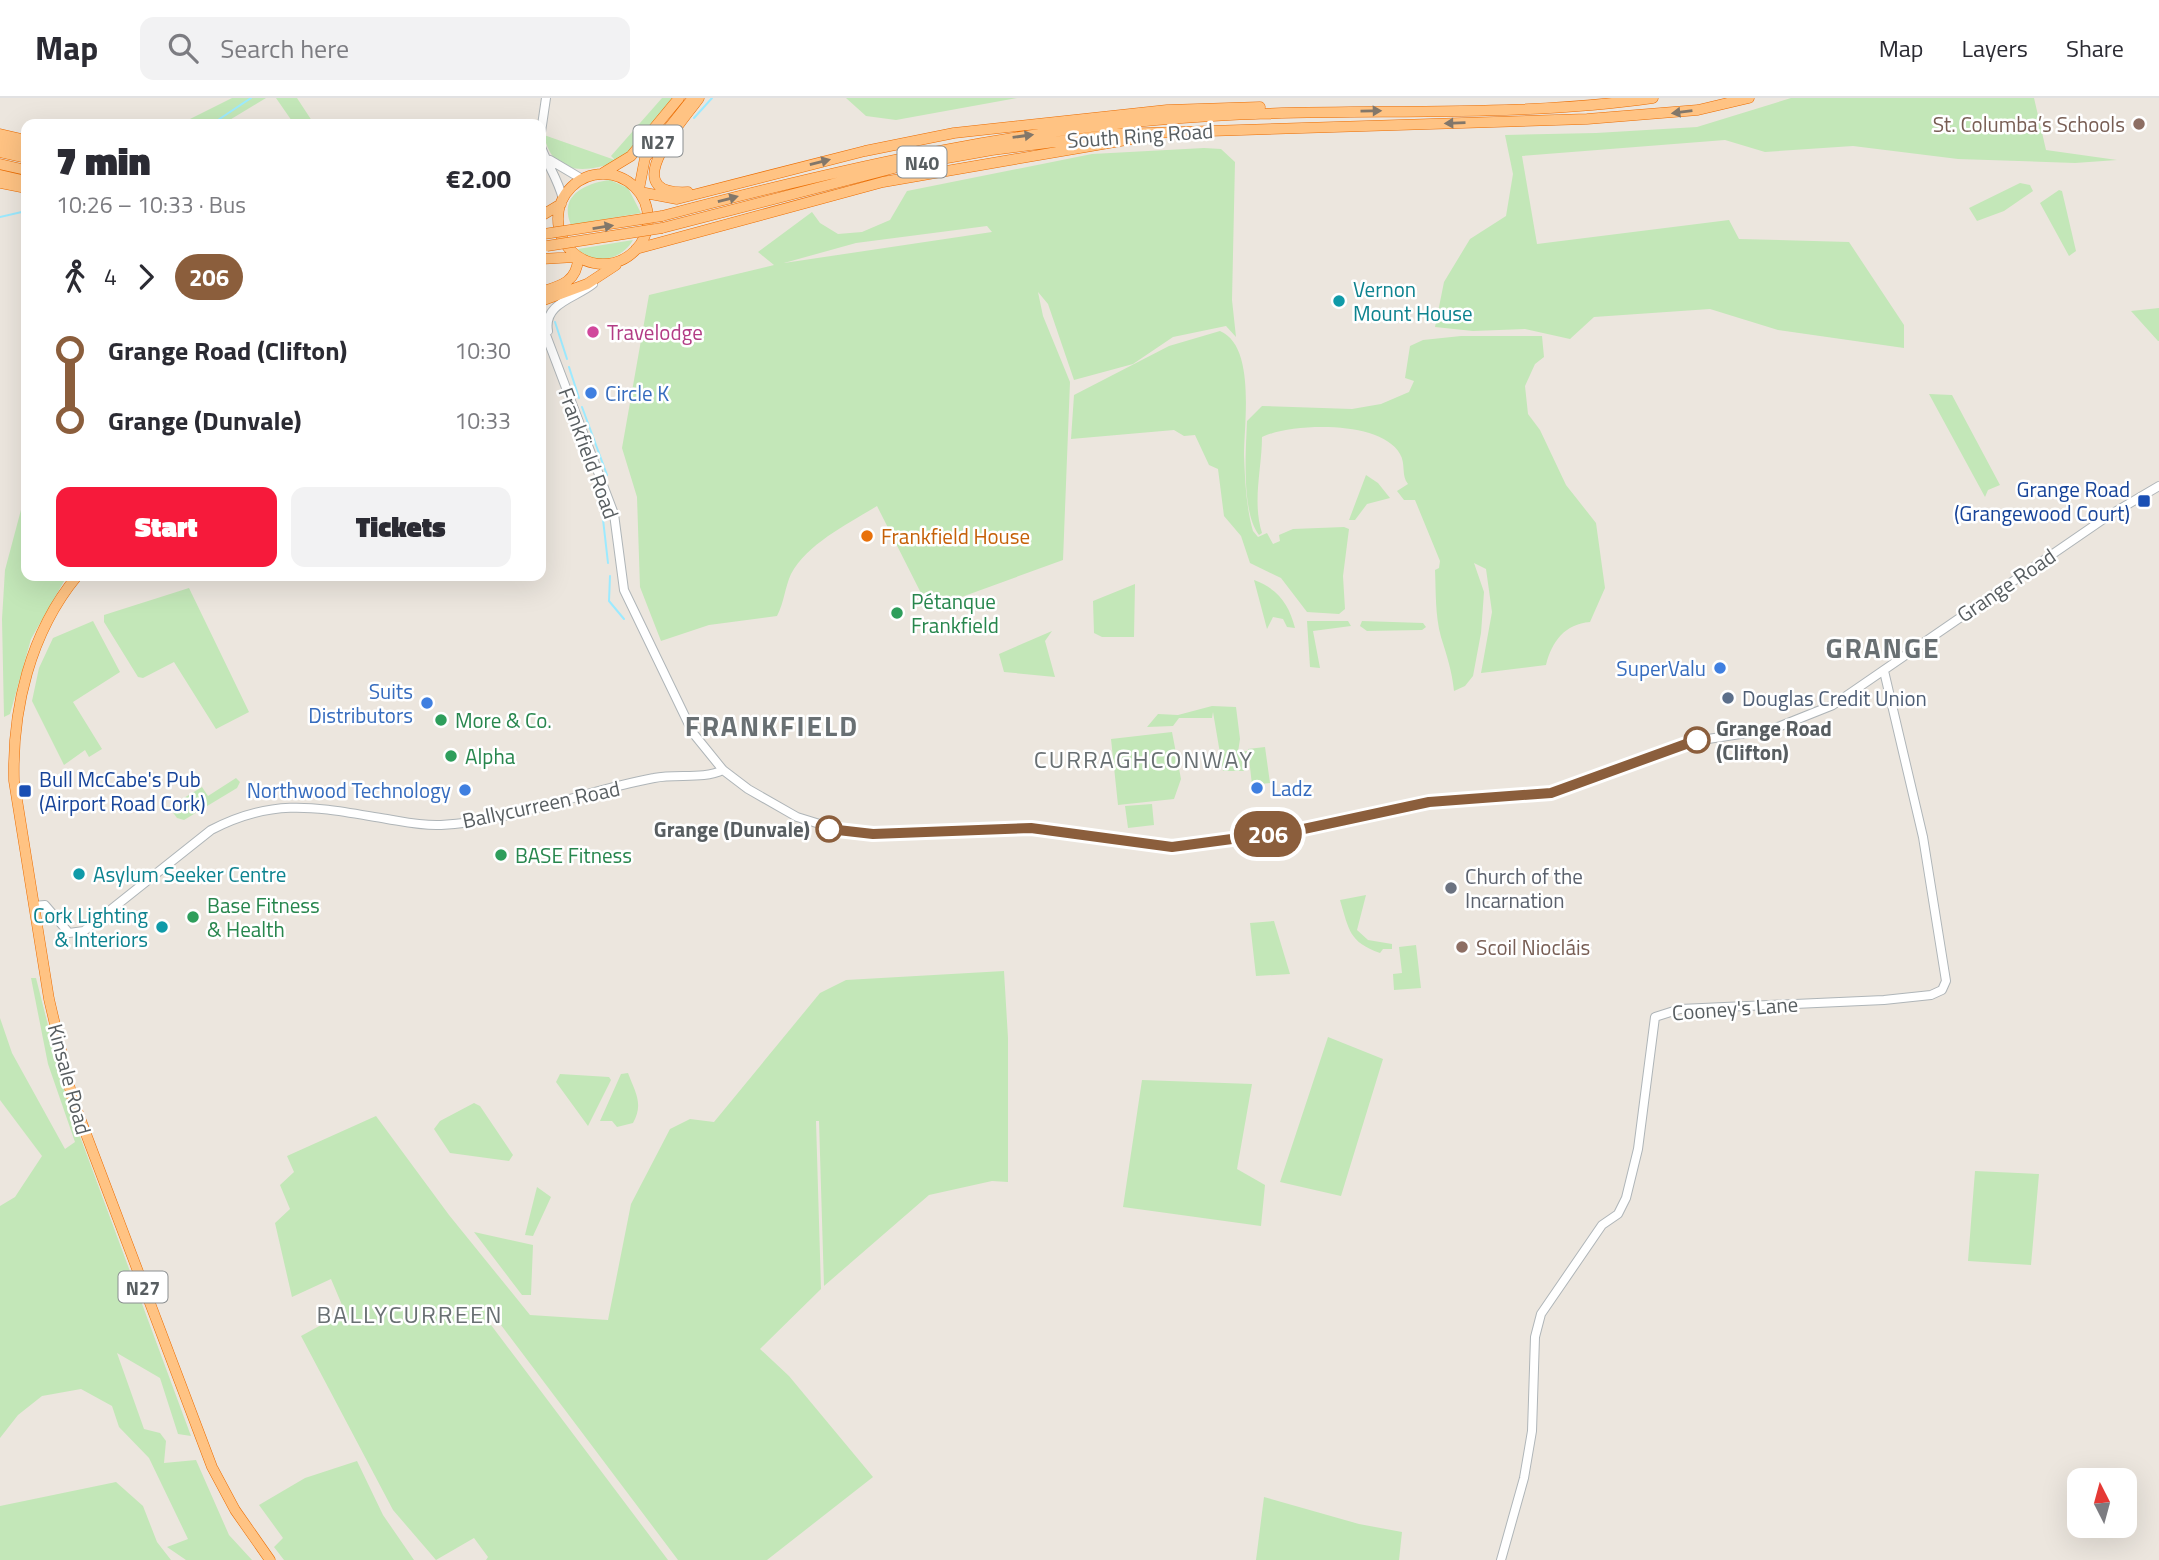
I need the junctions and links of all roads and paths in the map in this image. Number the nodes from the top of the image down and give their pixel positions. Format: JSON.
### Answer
{"nodes":[{"id":1,"x":546,"y":98,"type":"edge"},
{"id":2,"x":679,"y":98,"type":"edge"},
{"id":3,"x":692,"y":98,"type":"edge"},
{"id":4,"x":699,"y":98,"type":"edge"},
{"id":5,"x":1653,"y":98,"type":"edge"},
{"id":6,"x":1749,"y":98,"type":"edge"},
{"id":7,"x":1348,"y":111,"type":"junction"},
{"id":8,"x":543,"y":119,"type":"edge"},
{"id":9,"x":1045,"y":122,"type":"junction"},
{"id":10,"x":1116,"y":123,"type":"junction"},
{"id":11,"x":1188,"y":130,"type":"junction"},
{"id":12,"x":0,"y":134,"type":"edge"},
{"id":13,"x":21,"y":138,"type":"edge"},
{"id":14,"x":0,"y":144,"type":"edge"},
{"id":15,"x":21,"y":148,"type":"edge"},
{"id":16,"x":0,"y":152,"type":"edge"},
{"id":17,"x":546,"y":154,"type":"edge"},
{"id":18,"x":21,"y":157,"type":"edge"},
{"id":19,"x":546,"y":157,"type":"edge"},
{"id":20,"x":0,"y":169,"type":"edge"},
{"id":21,"x":21,"y":170,"type":"edge"},
{"id":22,"x":603,"y":173,"type":"junction"},
{"id":23,"x":21,"y":175,"type":"edge"},
{"id":24,"x":21,"y":179,"type":"edge"},
{"id":25,"x":582,"y":179,"type":"junction"},
{"id":26,"x":754,"y":179,"type":"junction"},
{"id":27,"x":0,"y":183,"type":"edge"},
{"id":28,"x":21,"y":187,"type":"edge"},
{"id":29,"x":639,"y":190,"type":"junction"},
{"id":30,"x":562,"y":201,"type":"junction"},
{"id":31,"x":546,"y":212,"type":"edge"},
{"id":32,"x":546,"y":233,"type":"edge"},
{"id":33,"x":546,"y":246,"type":"edge"},
{"id":34,"x":636,"y":249,"type":"junction"},
{"id":35,"x":576,"y":258,"type":"junction"},
{"id":36,"x":546,"y":259,"type":"edge"},
{"id":37,"x":622,"y":260,"type":"junction"},
{"id":38,"x":601,"y":277,"type":"junction"},
{"id":39,"x":546,"y":290,"type":"edge"},
{"id":40,"x":546,"y":300,"type":"edge"},
{"id":41,"x":546,"y":333,"type":"edge"},
{"id":42,"x":551,"y":344,"type":"junction"},
{"id":43,"x":2159,"y":486,"type":"edge"},
{"id":44,"x":74,"y":581,"type":"edge"},
{"id":45,"x":1884,"y":671,"type":"junction"},
{"id":46,"x":723,"y":770,"type":"junction"},
{"id":47,"x":34,"y":906,"type":"junction"},
{"id":48,"x":270,"y":1560,"type":"edge"},
{"id":49,"x":1501,"y":1560,"type":"edge"}],
"edges":[{"from":1,"to":8,"type":"main road"},
{"from":2,"to":22,"type":"highway","number":"N27"},
{"from":3,"to":29,"type":"highway","number":"N27"},
{"from":4,"to":26,"type":"highway"},
{"from":7,"to":5,"type":"highway","name":"South Ring Road","number":"N40","one_way":true},
{"from":6,"to":11,"type":"highway","name":"South Ring Road","number":"N40","one_way":true},
{"from":7,"to":9,"type":"highway"},
{"from":7,"to":10,"type":"highway","name":"South Ring Road","number":"N40"},
{"from":9,"to":10,"type":"highway"},
{"from":26,"to":9,"type":"highway","one_way":true},
{"from":32,"to":10,"type":"highway","name":"South Ring Road","number":"N40","one_way":true,"bridge":true},
{"from":11,"to":33,"type":"highway","name":"South Ring Road","number":"N40","bridge":true},
{"from":11,"to":34,"type":"highway"},
{"from":12,"to":13,"type":"highway"},
{"from":14,"to":15,"type":"highway"},
{"from":16,"to":18,"type":"highway"},
{"from":17,"to":25,"type":"main road"},
{"from":19,"to":30,"type":"main road"},
{"from":20,"to":21,"type":"highway"},
{"from":20,"to":23,"type":"highway"},
{"from":20,"to":24,"type":"highway"},
{"from":22,"to":25,"type":"highway","number":"N27"},
{"from":22,"to":29,"type":"highway","number":"N27"},
{"from":25,"to":30,"type":"highway"},
{"from":26,"to":29,"type":"highway"},
{"from":27,"to":28,"type":"highway"},
{"from":29,"to":34,"type":"highway","number":"N27"},
{"from":30,"to":31,"type":"highway"},
{"from":30,"to":35,"type":"highway"},
{"from":34,"to":37,"type":"highway"},
{"from":35,"to":36,"type":"highway"},
{"from":35,"to":37,"type":"highway"},
{"from":35,"to":39,"type":"highway"},
{"from":37,"to":38,"type":"highway"},
{"from":38,"to":40,"type":"highway"},
{"from":38,"to":42,"type":"main road"},
{"from":41,"to":42,"type":"main road","name":"Frankfield Road"},
{"from":42,"to":46,"type":"main road","name":"Frankfield Road"},
{"from":43,"to":45,"type":"main road","name":"Grange Road"},
{"from":44,"to":47,"type":"highway","name":"Kinsale Road","number":"N27"},
{"from":45,"to":46,"type":"main road","name":"Grange Road"},
{"from":45,"to":49,"type":"main road","name":"Cooney's Lane"},
{"from":46,"to":47,"type":"main road","name":"Ballycurreen Road"},
{"from":47,"to":48,"type":"highway","name":"Kinsale Road","number":"N27"}]}
